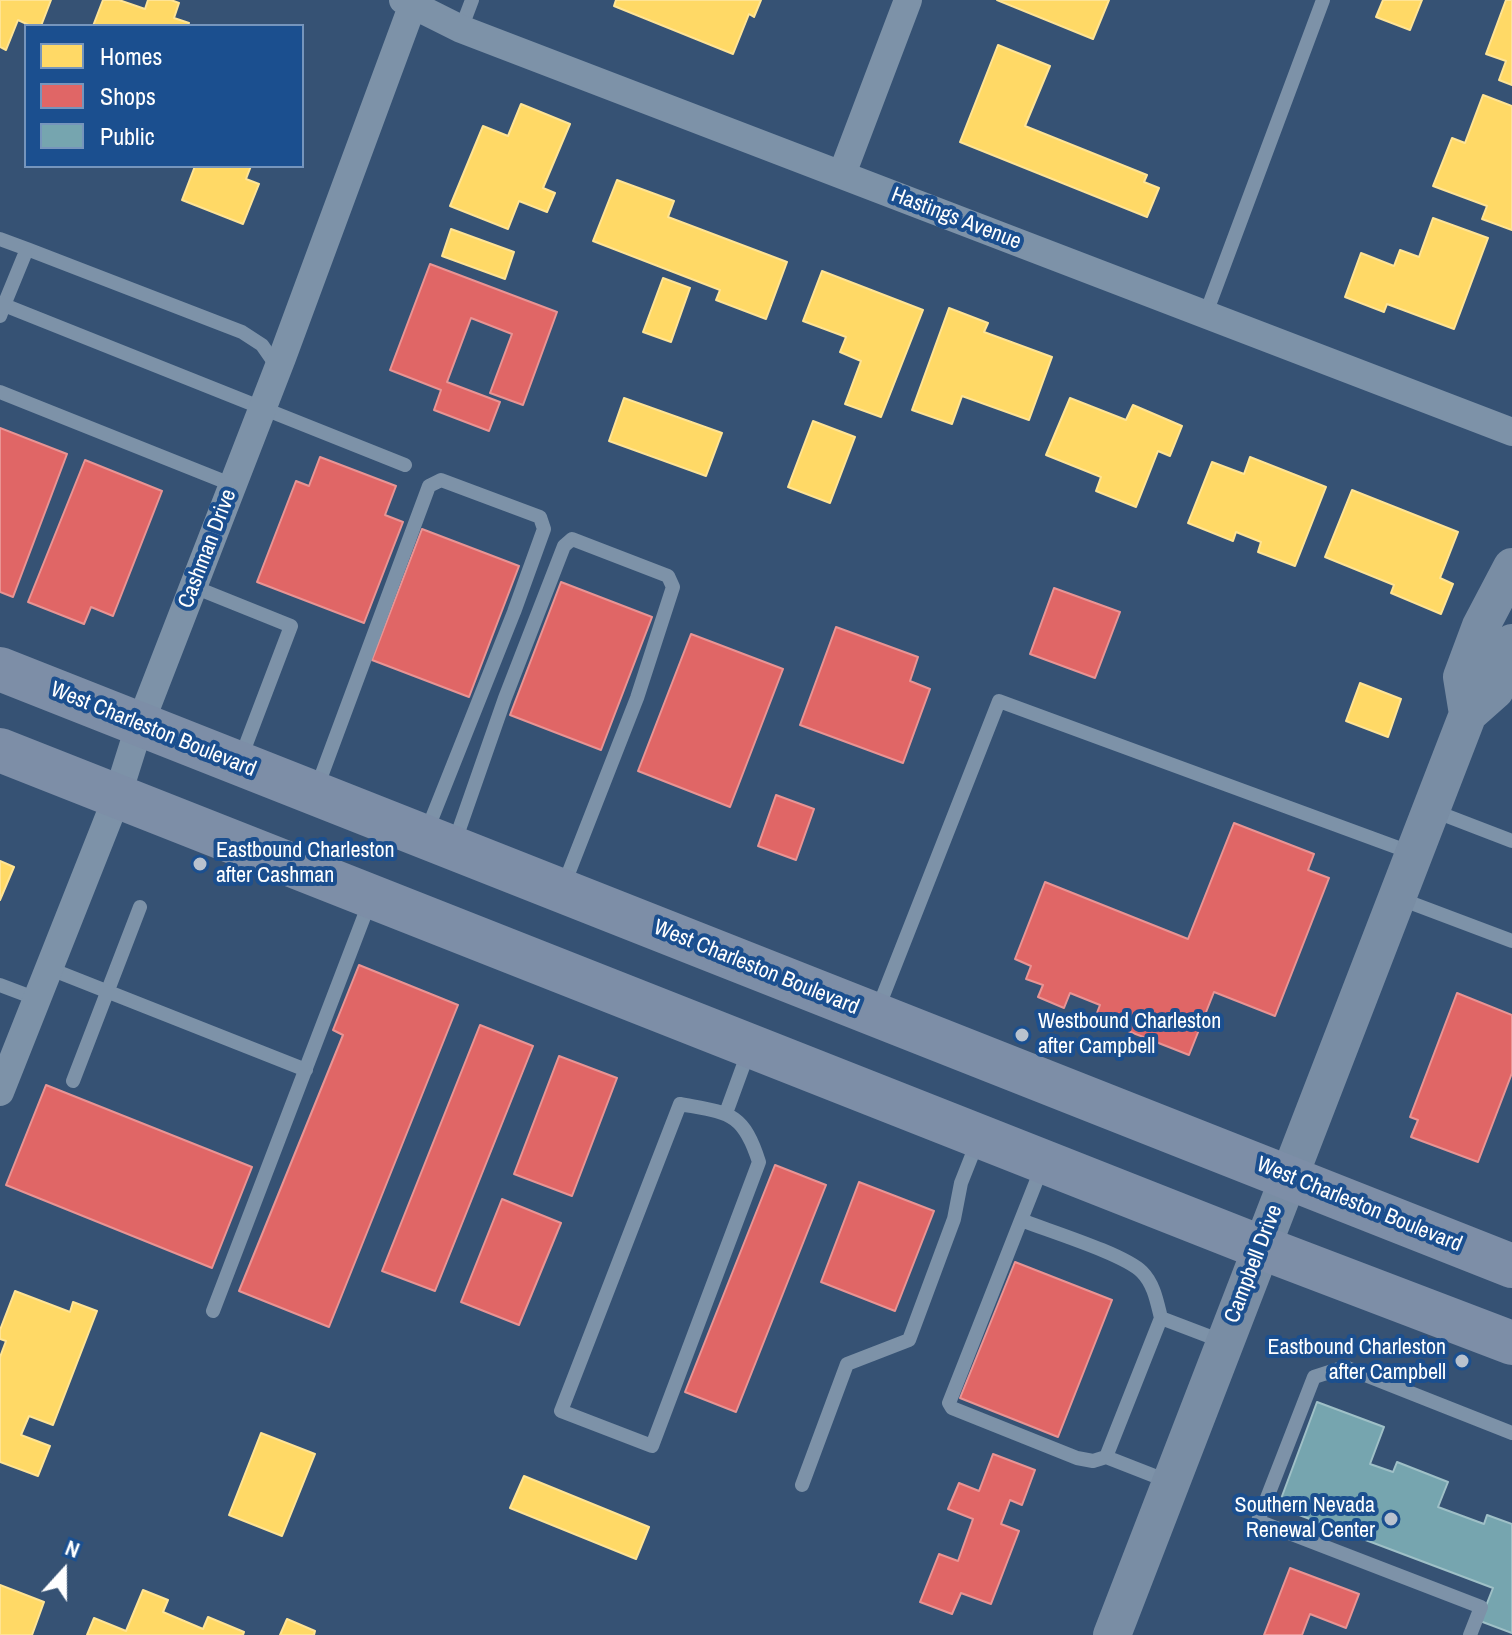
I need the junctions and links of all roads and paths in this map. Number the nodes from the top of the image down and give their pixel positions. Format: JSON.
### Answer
{"nodes":[{"id":1,"x":472,"y":0,"type":"edge"},
{"id":2,"x":908,"y":0,"type":"edge"},
{"id":3,"x":1323,"y":0,"type":"edge"},
{"id":4,"x":408,"y":2,"type":"edge"},
{"id":5,"x":461,"y":29,"type":"junction"},
{"id":6,"x":842,"y":174,"type":"junction"},
{"id":7,"x":0,"y":239,"type":"edge"},
{"id":8,"x":27,"y":249,"type":"junction"},
{"id":9,"x":2,"y":311,"type":"edge"},
{"id":10,"x":1205,"y":316,"type":"junction"},
{"id":11,"x":278,"y":368,"type":"junction"},
{"id":12,"x":0,"y":392,"type":"edge"},
{"id":13,"x":262,"y":410,"type":"junction"},
{"id":14,"x":1512,"y":432,"type":"edge"},
{"id":15,"x":405,"y":465,"type":"dead end"},
{"id":16,"x":233,"y":485,"type":"junction"},
{"id":17,"x":1512,"y":567,"type":"edge"},
{"id":18,"x":194,"y":587,"type":"junction"},
{"id":19,"x":1504,"y":647,"type":"edge"},
{"id":20,"x":0,"y":669,"type":"edge"},
{"id":21,"x":1468,"y":714,"type":"junction"},
{"id":22,"x":140,"y":724,"type":"junction"},
{"id":23,"x":0,"y":750,"type":"edge"},
{"id":24,"x":239,"y":764,"type":"junction"},
{"id":25,"x":315,"y":793,"type":"junction"},
{"id":26,"x":117,"y":797,"type":"junction"},
{"id":27,"x":1432,"y":811,"type":"junction"},
{"id":28,"x":1512,"y":841,"type":"edge"},
{"id":29,"x":438,"y":842,"type":"junction"},
{"id":30,"x":1415,"y":854,"type":"junction"},
{"id":31,"x":562,"y":891,"type":"junction"},
{"id":32,"x":371,"y":897,"type":"junction"},
{"id":33,"x":1398,"y":898,"type":"junction"},
{"id":34,"x":140,"y":907,"type":"dead end"},
{"id":35,"x":1512,"y":941,"type":"edge"},
{"id":36,"x":48,"y":968,"type":"junction"},
{"id":37,"x":0,"y":985,"type":"edge"},
{"id":38,"x":107,"y":992,"type":"junction"},
{"id":39,"x":37,"y":999,"type":"junction"},
{"id":40,"x":876,"y":1015,"type":"junction"},
{"id":41,"x":750,"y":1046,"type":"junction"},
{"id":42,"x":306,"y":1070,"type":"junction"},
{"id":43,"x":73,"y":1081,"type":"dead end"},
{"id":44,"x":0,"y":1092,"type":"edge"},
{"id":45,"x":726,"y":1113,"type":"junction"},
{"id":46,"x":979,"y":1136,"type":"junction"},
{"id":47,"x":1044,"y":1162,"type":"junction"},
{"id":48,"x":1287,"y":1177,"type":"junction"},
{"id":49,"x":1021,"y":1220,"type":"junction"},
{"id":50,"x":1260,"y":1247,"type":"junction"},
{"id":51,"x":1512,"y":1266,"type":"edge"},
{"id":52,"x":213,"y":1311,"type":"dead end"},
{"id":53,"x":1161,"y":1318,"type":"junction"},
{"id":54,"x":1224,"y":1342,"type":"junction"},
{"id":55,"x":1512,"y":1343,"type":"edge"},
{"id":56,"x":1512,"y":1433,"type":"edge"},
{"id":57,"x":1106,"y":1457,"type":"junction"},
{"id":58,"x":1170,"y":1482,"type":"junction"},
{"id":59,"x":802,"y":1485,"type":"dead end"},
{"id":60,"x":1112,"y":1635,"type":"edge"},
{"id":61,"x":1470,"y":1635,"type":"edge"}],
"edges":[{"from":1,"to":5,"type":"lane"},
{"from":2,"to":6,"type":"street"},
{"from":3,"to":10,"type":"lane"},
{"from":4,"to":5,"type":"street","name":"Hastings Avenue"},
{"from":4,"to":11,"type":"street","name":"Cashman Drive"},
{"from":5,"to":6,"type":"street","name":"Hastings Avenue"},
{"from":6,"to":10,"type":"street","name":"Hastings Avenue"},
{"from":7,"to":8,"type":"lane"},
{"from":8,"to":9,"type":"lane"},
{"from":8,"to":11,"type":"lane"},
{"from":9,"to":13,"type":"lane"},
{"from":10,"to":14,"type":"street","name":"Hastings Avenue"},
{"from":11,"to":13,"type":"street","name":"Cashman Drive"},
{"from":12,"to":16,"type":"lane"},
{"from":13,"to":15,"type":"lane"},
{"from":13,"to":16,"type":"street","name":"Cashman Drive"},
{"from":16,"to":18,"type":"street","name":"Cashman Drive"},
{"from":17,"to":19,"type":"street","name":"Campbell Drive"},
{"from":18,"to":22,"type":"street","name":"Cashman Drive"},
{"from":18,"to":24,"type":"lane"},
{"from":19,"to":21,"type":"street","name":"Campbell Drive"},
{"from":19,"to":21,"type":"street","name":"Campbell Drive"},
{"from":20,"to":22,"type":"main road","name":"West Charleston Boulevard"},
{"from":21,"to":27,"type":"street","name":"Campbell Drive"},
{"from":22,"to":24,"type":"main road","name":"West Charleston Boulevard"},
{"from":22,"to":26,"type":"street","name":"Cashman Drive"},
{"from":23,"to":26,"type":"main road"},
{"from":24,"to":25,"type":"main road","name":"West Charleston Boulevard"},
{"from":25,"to":29,"type":"main road","name":"West Charleston Boulevard"},
{"from":25,"to":29,"type":"lane"},
{"from":26,"to":32,"type":"main road"},
{"from":26,"to":36,"type":"street","name":"Cashman Drive"},
{"from":27,"to":28,"type":"lane"},
{"from":27,"to":30,"type":"street","name":"Campbell Drive"},
{"from":29,"to":31,"type":"main road","name":"West Charleston Boulevard"},
{"from":29,"to":31,"type":"lane"},
{"from":30,"to":33,"type":"street","name":"Campbell Drive"},
{"from":30,"to":40,"type":"lane"},
{"from":31,"to":40,"type":"main road","name":"West Charleston Boulevard"},
{"from":32,"to":41,"type":"main road"},
{"from":32,"to":42,"type":"lane"},
{"from":33,"to":35,"type":"lane"},
{"from":33,"to":48,"type":"street","name":"Campbell Drive"},
{"from":34,"to":38,"type":"lane"},
{"from":36,"to":38,"type":"lane"},
{"from":36,"to":39,"type":"street","name":"Cashman Drive"},
{"from":37,"to":39,"type":"lane"},
{"from":38,"to":42,"type":"lane"},
{"from":38,"to":43,"type":"lane"},
{"from":39,"to":44,"type":"street","name":"Cashman Drive"},
{"from":40,"to":48,"type":"main road","name":"West Charleston Boulevard"},
{"from":41,"to":45,"type":"lane"},
{"from":41,"to":46,"type":"main road"},
{"from":42,"to":52,"type":"lane"},
{"from":45,"to":45,"type":"lane"},
{"from":46,"to":47,"type":"main road"},
{"from":46,"to":59,"type":"lane"},
{"from":47,"to":49,"type":"lane"},
{"from":47,"to":50,"type":"main road"},
{"from":48,"to":50,"type":"street","name":"Campbell Drive"},
{"from":48,"to":51,"type":"main road","name":"West Charleston Boulevard"},
{"from":49,"to":53,"type":"lane"},
{"from":49,"to":57,"type":"lane"},
{"from":50,"to":54,"type":"street","name":"Campbell Drive"},
{"from":50,"to":55,"type":"main road"},
{"from":53,"to":54,"type":"lane"},
{"from":53,"to":57,"type":"lane"},
{"from":54,"to":58,"type":"street","name":"Campbell Drive"},
{"from":56,"to":61,"type":"lane"},
{"from":57,"to":58,"type":"lane"},
{"from":58,"to":60,"type":"street","name":"Campbell Drive"}]}
